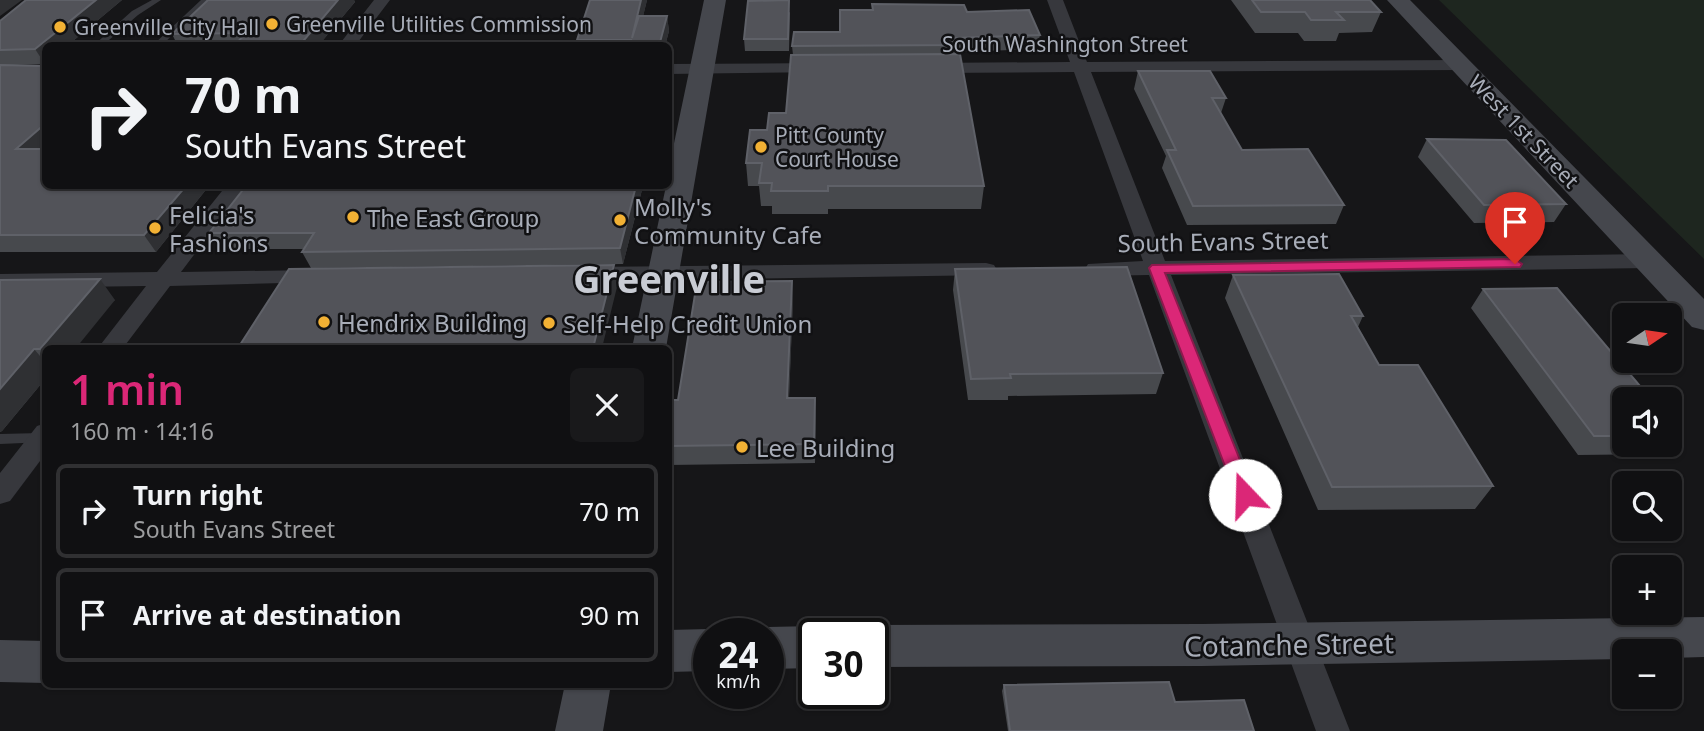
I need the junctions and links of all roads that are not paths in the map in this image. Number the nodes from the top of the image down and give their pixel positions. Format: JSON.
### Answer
{"nodes":[{"id":1,"x":157,"y":0,"type":"edge"},
{"id":2,"x":205,"y":0,"type":"edge"},
{"id":3,"x":382,"y":0,"type":"edge"},
{"id":4,"x":715,"y":0,"type":"edge"},
{"id":5,"x":1055,"y":0,"type":"edge"},
{"id":6,"x":1398,"y":0,"type":"edge"},
{"id":7,"x":102,"y":42,"type":"edge"},
{"id":8,"x":160,"y":42,"type":"edge"},
{"id":9,"x":349,"y":42,"type":"edge"},
{"id":10,"x":1461,"y":65,"type":"junction"},
{"id":11,"x":1081,"y":67,"type":"junction"},
{"id":12,"x":835,"y":68,"type":"edge"},
{"id":13,"x":917,"y":68,"type":"edge"},
{"id":14,"x":672,"y":69,"type":"edge"},
{"id":15,"x":701,"y":69,"type":"junction"},
{"id":16,"x":234,"y":189,"type":"edge"},
{"id":17,"x":1649,"y":261,"type":"junction"},
{"id":18,"x":1157,"y":268,"type":"junction"},
{"id":19,"x":1069,"y":269,"type":"edge"},
{"id":20,"x":1003,"y":270,"type":"edge"},
{"id":21,"x":663,"y":273,"type":"junction"},
{"id":22,"x":559,"y":275,"type":"edge"},
{"id":23,"x":341,"y":277,"type":"edge"},
{"id":24,"x":163,"y":279,"type":"junction"},
{"id":25,"x":0,"y":281,"type":"edge"},
{"id":26,"x":1704,"y":319,"type":"edge"},
{"id":27,"x":112,"y":345,"type":"edge"},
{"id":28,"x":650,"y":345,"type":"edge"},
{"id":29,"x":42,"y":435,"type":"edge"},
{"id":30,"x":42,"y":436,"type":"edge"},
{"id":31,"x":0,"y":439,"type":"edge"},
{"id":32,"x":0,"y":493,"type":"edge"},
{"id":33,"x":1704,"y":637,"type":"edge"},
{"id":34,"x":1300,"y":644,"type":"junction"},
{"id":35,"x":889,"y":646,"type":"edge"},
{"id":36,"x":693,"y":650,"type":"edge"},
{"id":37,"x":672,"y":651,"type":"edge"},
{"id":38,"x":0,"y":661,"type":"edge"},
{"id":39,"x":42,"y":662,"type":"edge"},
{"id":40,"x":587,"y":688,"type":"edge"},
{"id":41,"x":579,"y":731,"type":"edge"},
{"id":42,"x":1333,"y":731,"type":"edge"}],
"edges":[{"from":1,"to":7,"type":"lane"},
{"from":2,"to":8,"type":"lane"},
{"from":3,"to":9,"type":"street"},
{"from":4,"to":15,"type":"street"},
{"from":5,"to":11,"type":"street"},
{"from":6,"to":10,"type":"street","name":"West 1st Street"},
{"from":10,"to":11,"type":"street","name":"South Washington Street"},
{"from":10,"to":17,"type":"street","name":"West 1st Street"},
{"from":11,"to":13,"type":"street","name":"South Washington Street"},
{"from":11,"to":18,"type":"street"},
{"from":12,"to":15,"type":"street"},
{"from":14,"to":15,"type":"street"},
{"from":15,"to":21,"type":"street"},
{"from":16,"to":24,"type":"street"},
{"from":17,"to":18,"type":"street","name":"South Evans Street"},
{"from":17,"to":26,"type":"street","name":"West 1st Street"},
{"from":18,"to":19,"type":"street","name":"South Evans Street"},
{"from":18,"to":34,"type":"street"},
{"from":20,"to":21,"type":"street"},
{"from":21,"to":22,"type":"street"},
{"from":21,"to":28,"type":"street"},
{"from":23,"to":24,"type":"street"},
{"from":24,"to":25,"type":"street"},
{"from":24,"to":27,"type":"street"},
{"from":29,"to":31,"type":"lane"},
{"from":30,"to":32,"type":"street"},
{"from":33,"to":34,"type":"street","name":"Cotanche Street"},
{"from":34,"to":35,"type":"street","name":"Cotanche Street"},
{"from":34,"to":42,"type":"street"},
{"from":36,"to":37,"type":"street"},
{"from":38,"to":39,"type":"street"},
{"from":40,"to":41,"type":"street"}]}
